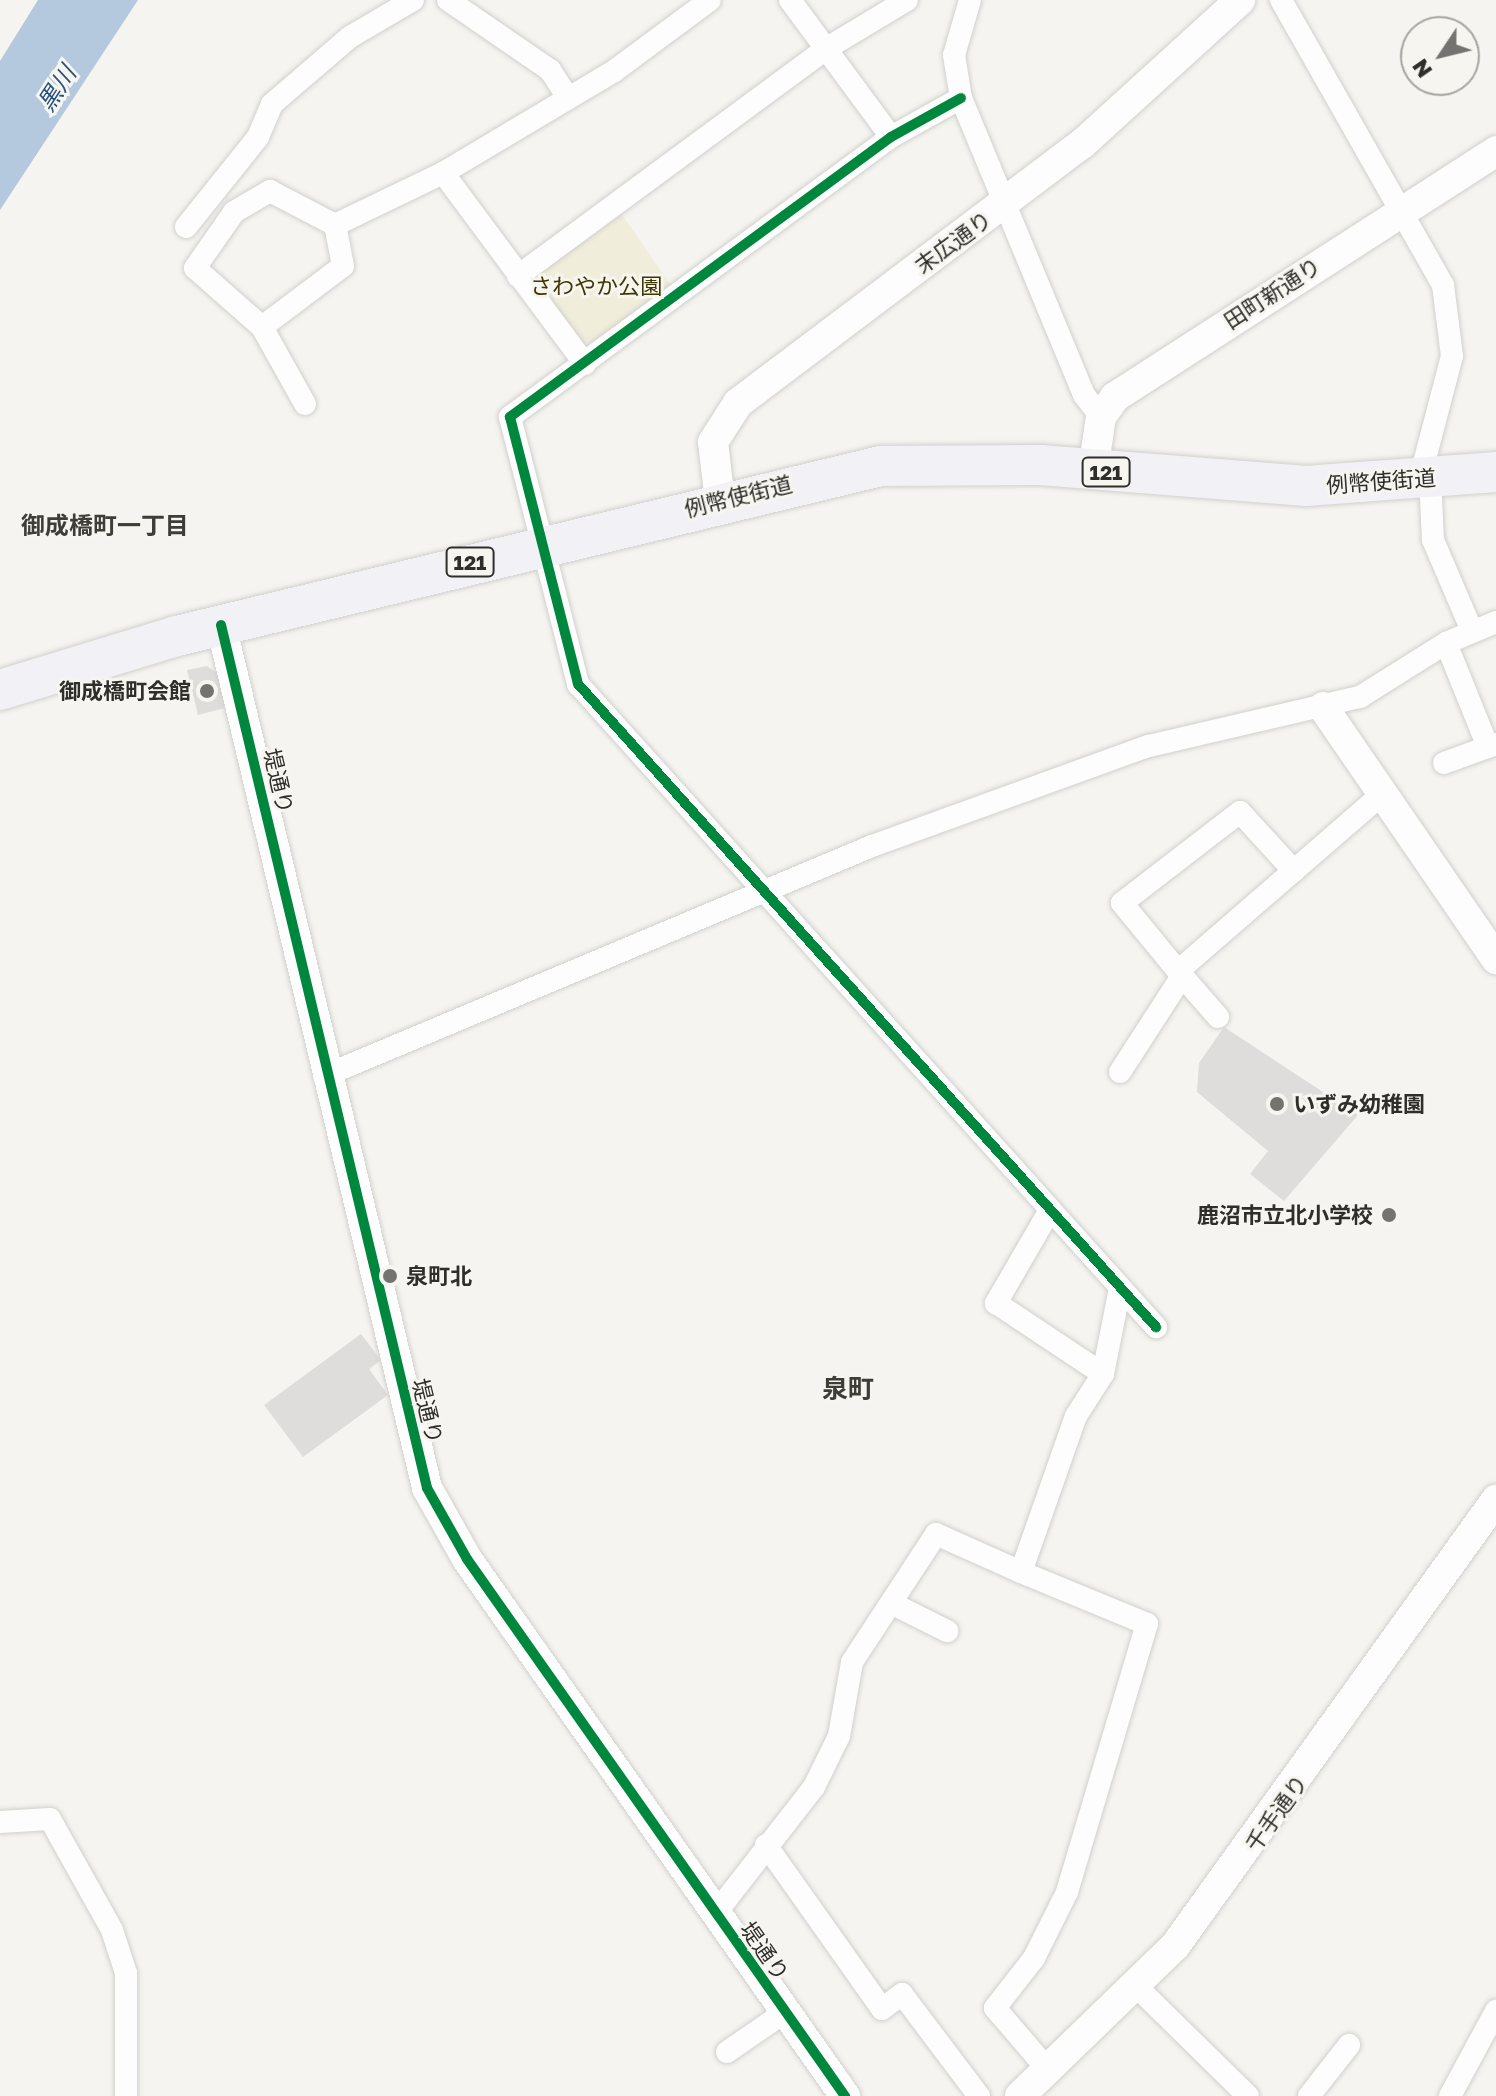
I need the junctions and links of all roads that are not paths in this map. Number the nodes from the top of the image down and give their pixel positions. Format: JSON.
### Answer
{"nodes":[{"id":1,"x":413,"y":0,"type":"edge"},
{"id":2,"x":448,"y":0,"type":"edge"},
{"id":3,"x":710,"y":0,"type":"edge"},
{"id":4,"x":790,"y":0,"type":"edge"},
{"id":5,"x":907,"y":0,"type":"edge"},
{"id":6,"x":970,"y":0,"type":"edge"},
{"id":7,"x":1240,"y":0,"type":"edge"},
{"id":8,"x":1281,"y":0,"type":"edge"},
{"id":9,"x":829,"y":47,"type":"junction"},
{"id":10,"x":568,"y":98,"type":"junction"},
{"id":11,"x":961,"y":98,"type":"junction"},
{"id":12,"x":891,"y":137,"type":"junction"},
{"id":13,"x":1496,"y":151,"type":"edge"},
{"id":14,"x":443,"y":173,"type":"junction"},
{"id":15,"x":1006,"y":202,"type":"junction"},
{"id":16,"x":1405,"y":207,"type":"junction"},
{"id":17,"x":335,"y":225,"type":"junction"},
{"id":18,"x":186,"y":227,"type":"dead end"},
{"id":19,"x":518,"y":276,"type":"junction"},
{"id":20,"x":262,"y":327,"type":"junction"},
{"id":21,"x":585,"y":364,"type":"junction"},
{"id":22,"x":305,"y":404,"type":"dead end"},
{"id":23,"x":1101,"y":417,"type":"junction"},
{"id":24,"x":1093,"y":470,"type":"junction"},
{"id":25,"x":1496,"y":472,"type":"edge"},
{"id":26,"x":1425,"y":477,"type":"junction"},
{"id":27,"x":720,"y":501,"type":"junction"},
{"id":28,"x":539,"y":544,"type":"junction"},
{"id":29,"x":1496,"y":622,"type":"edge"},
{"id":30,"x":221,"y":625,"type":"junction"},
{"id":31,"x":1472,"y":631,"type":"junction"},
{"id":32,"x":1446,"y":643,"type":"junction"},
{"id":33,"x":0,"y":690,"type":"edge"},
{"id":34,"x":1323,"y":707,"type":"junction"},
{"id":35,"x":1492,"y":745,"type":"edge"},
{"id":36,"x":1444,"y":763,"type":"dead end"},
{"id":37,"x":1380,"y":796,"type":"junction"},
{"id":38,"x":1294,"y":871,"type":"junction"},
{"id":39,"x":762,"y":890,"type":"junction"},
{"id":40,"x":1496,"y":959,"type":"edge"},
{"id":41,"x":1180,"y":974,"type":"junction"},
{"id":42,"x":1218,"y":1017,"type":"dead end"},
{"id":43,"x":1120,"y":1072,"type":"dead end"},
{"id":44,"x":324,"y":1076,"type":"junction"},
{"id":45,"x":1050,"y":1210,"type":"junction"},
{"id":46,"x":1120,"y":1288,"type":"junction"},
{"id":47,"x":1156,"y":1327,"type":"dead end"},
{"id":48,"x":1103,"y":1374,"type":"junction"},
{"id":49,"x":1496,"y":1500,"type":"edge"},
{"id":50,"x":1021,"y":1572,"type":"junction"},
{"id":51,"x":891,"y":1603,"type":"junction"},
{"id":52,"x":947,"y":1631,"type":"dead end"},
{"id":53,"x":0,"y":1822,"type":"edge"},
{"id":54,"x":766,"y":1845,"type":"junction"},
{"id":55,"x":715,"y":1914,"type":"junction"},
{"id":56,"x":1138,"y":1988,"type":"junction"},
{"id":57,"x":1496,"y":2011,"type":"edge"},
{"id":58,"x":785,"y":2012,"type":"junction"},
{"id":59,"x":1349,"y":2045,"type":"dead end"},
{"id":60,"x":727,"y":2052,"type":"dead end"},
{"id":61,"x":1049,"y":2071,"type":"junction"},
{"id":62,"x":126,"y":2096,"type":"edge"},
{"id":63,"x":845,"y":2096,"type":"edge"},
{"id":64,"x":979,"y":2096,"type":"edge"},
{"id":65,"x":1020,"y":2096,"type":"edge"},
{"id":66,"x":1248,"y":2096,"type":"edge"},
{"id":67,"x":1309,"y":2096,"type":"edge"},
{"id":68,"x":1450,"y":2096,"type":"edge"}],
"edges":[{"from":1,"to":18,"type":"street"},
{"from":2,"to":10,"type":"street"},
{"from":3,"to":10,"type":"street"},
{"from":4,"to":9,"type":"street"},
{"from":5,"to":9,"type":"street"},
{"from":6,"to":11,"type":"street"},
{"from":7,"to":15,"type":"street","name":"末広通り"},
{"from":8,"to":16,"type":"street"},
{"from":9,"to":12,"type":"street"},
{"from":9,"to":19,"type":"street"},
{"from":10,"to":14,"type":"street"},
{"from":11,"to":12,"type":"street"},
{"from":11,"to":15,"type":"street"},
{"from":12,"to":21,"type":"street"},
{"from":13,"to":16,"type":"street","name":"田町新通り"},
{"from":14,"to":17,"type":"street"},
{"from":14,"to":19,"type":"street"},
{"from":15,"to":23,"type":"street"},
{"from":15,"to":27,"type":"street","name":"末広通り"},
{"from":16,"to":23,"type":"street","name":"田町新通り"},
{"from":16,"to":26,"type":"street"},
{"from":17,"to":20,"type":"street"},
{"from":17,"to":20,"type":"street"},
{"from":19,"to":21,"type":"street"},
{"from":20,"to":22,"type":"street"},
{"from":21,"to":28,"type":"street"},
{"from":23,"to":24,"type":"street"},
{"from":24,"to":26,"type":"highway","name":"例幣使街道","number":"121"},
{"from":24,"to":27,"type":"highway","name":"例幣使街道","number":"121"},
{"from":25,"to":26,"type":"highway","name":"例幣使街道","number":"121"},
{"from":26,"to":31,"type":"street"},
{"from":27,"to":28,"type":"highway","name":"例幣使街道","number":"121"},
{"from":28,"to":30,"type":"highway","name":"例幣使街道","number":"121"},
{"from":28,"to":39,"type":"street"},
{"from":29,"to":31,"type":"street"},
{"from":30,"to":33,"type":"highway","name":"例幣使街道","number":"121"},
{"from":30,"to":44,"type":"street","name":"堤通り"},
{"from":31,"to":32,"type":"street"},
{"from":32,"to":34,"type":"street"},
{"from":32,"to":35,"type":"street"},
{"from":34,"to":37,"type":"street"},
{"from":34,"to":39,"type":"street"},
{"from":35,"to":36,"type":"street"},
{"from":37,"to":38,"type":"street"},
{"from":37,"to":40,"type":"street"},
{"from":38,"to":41,"type":"street"},
{"from":38,"to":41,"type":"street"},
{"from":39,"to":44,"type":"street"},
{"from":39,"to":45,"type":"street"},
{"from":41,"to":42,"type":"street"},
{"from":41,"to":43,"type":"street"},
{"from":44,"to":55,"type":"street","name":"堤通り"},
{"from":45,"to":46,"type":"street"},
{"from":45,"to":48,"type":"street"},
{"from":46,"to":47,"type":"street"},
{"from":46,"to":48,"type":"street"},
{"from":48,"to":50,"type":"street"},
{"from":49,"to":56,"type":"street","name":"千手通り"},
{"from":50,"to":51,"type":"street"},
{"from":50,"to":61,"type":"street"},
{"from":51,"to":52,"type":"street"},
{"from":51,"to":54,"type":"street"},
{"from":53,"to":62,"type":"street"},
{"from":54,"to":55,"type":"street"},
{"from":54,"to":64,"type":"street"},
{"from":55,"to":58,"type":"street","name":"堤通り"},
{"from":56,"to":61,"type":"street","name":"千手通り"},
{"from":56,"to":66,"type":"street"},
{"from":57,"to":68,"type":"street"},
{"from":58,"to":60,"type":"street"},
{"from":58,"to":63,"type":"street","name":"堤通り"},
{"from":59,"to":67,"type":"street"},
{"from":61,"to":65,"type":"street","name":"千手通り"}]}
